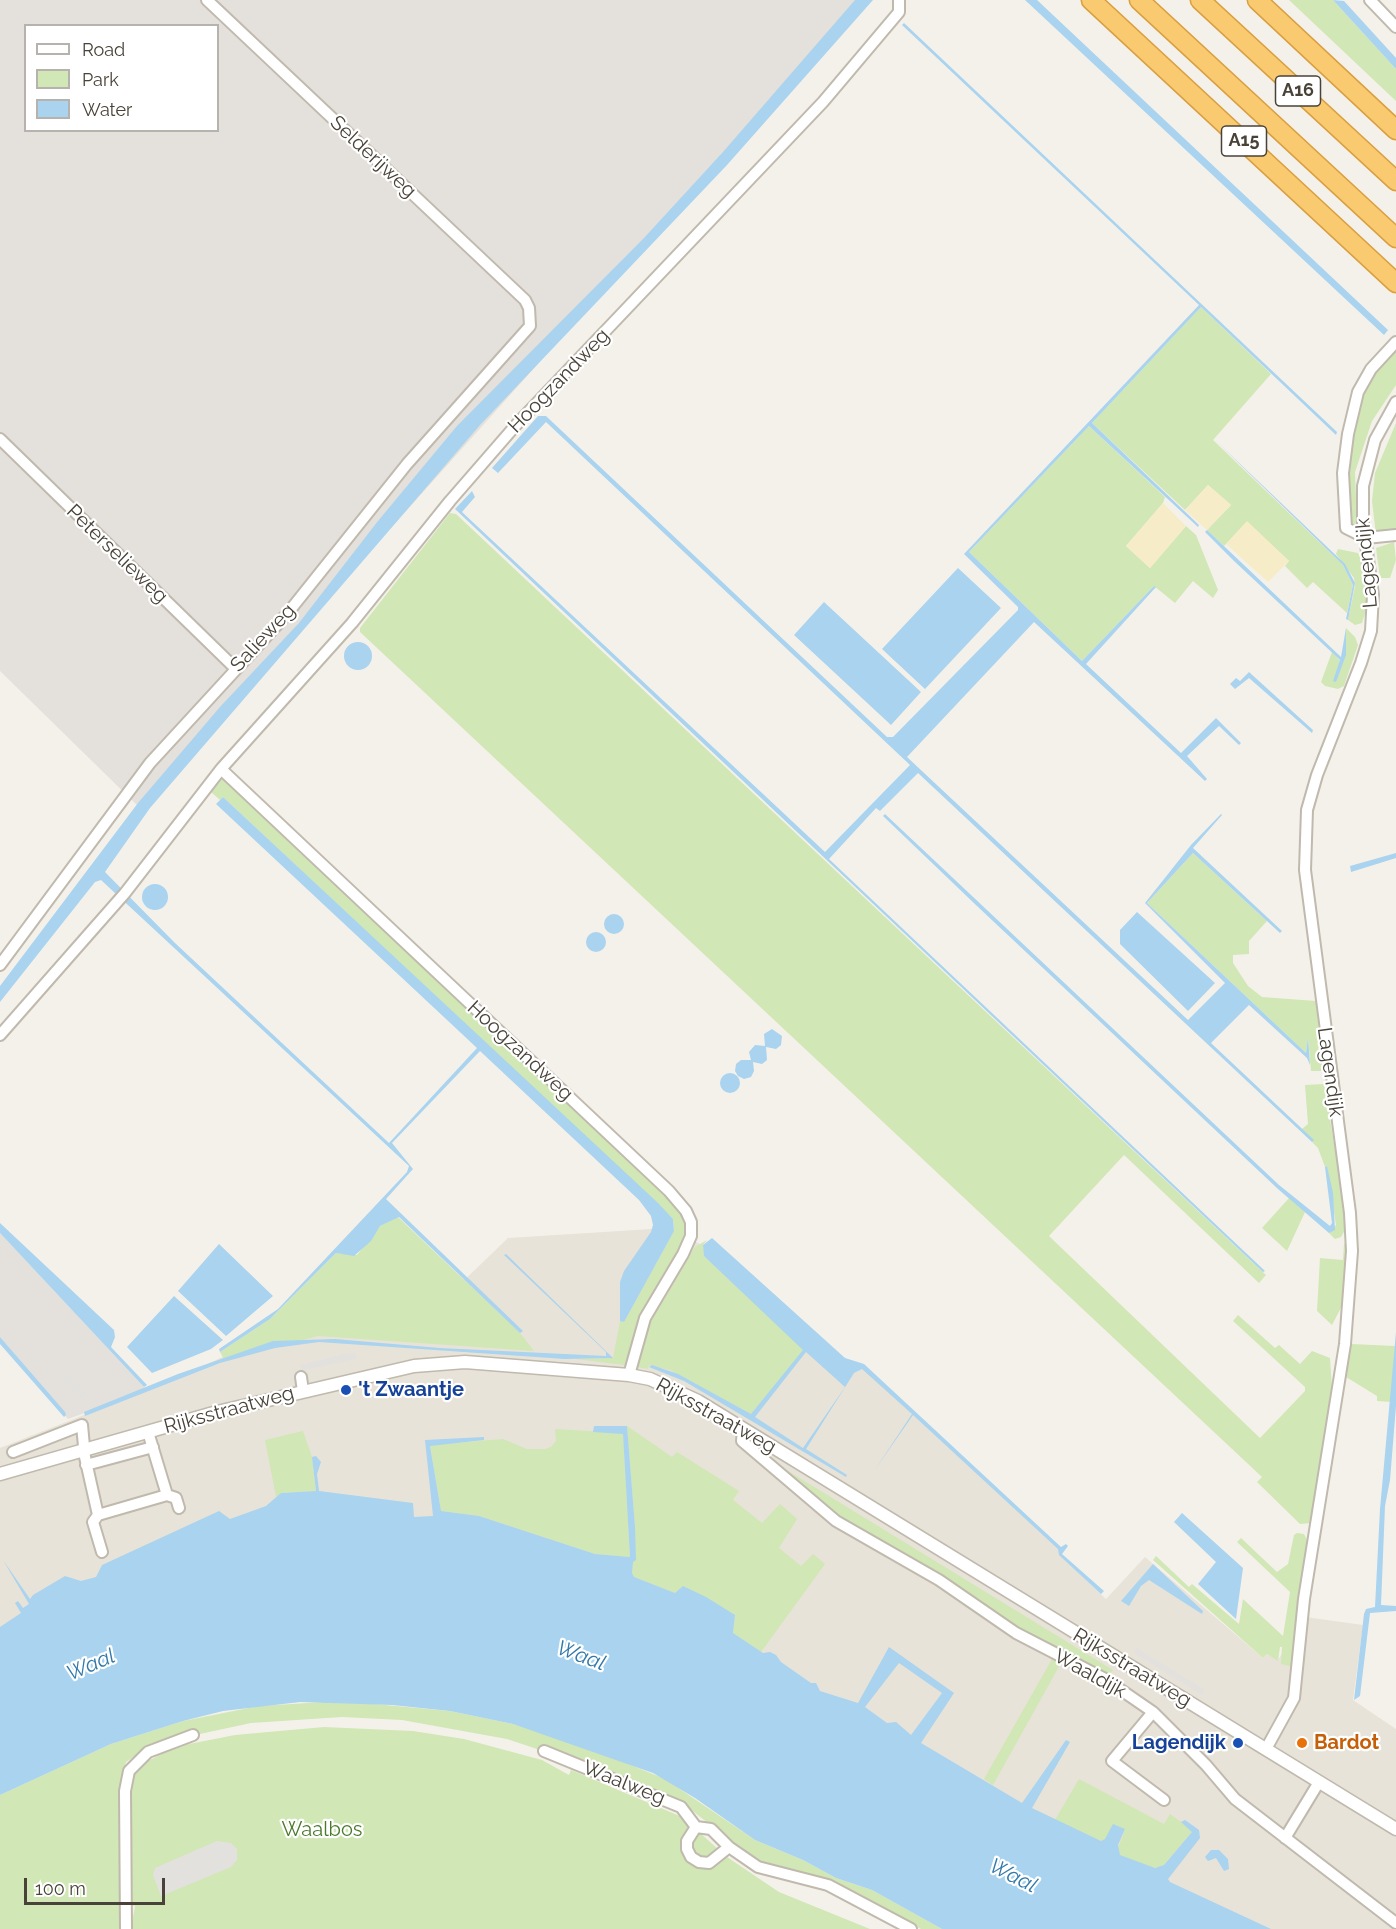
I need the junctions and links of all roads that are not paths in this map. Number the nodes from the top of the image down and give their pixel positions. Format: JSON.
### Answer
{"nodes":[{"id":1,"x":207,"y":0,"type":"edge"},
{"id":2,"x":899,"y":0,"type":"edge"},
{"id":3,"x":1091,"y":0,"type":"edge"},
{"id":4,"x":1139,"y":0,"type":"edge"},
{"id":5,"x":1200,"y":0,"type":"edge"},
{"id":6,"x":1257,"y":0,"type":"edge"},
{"id":7,"x":1370,"y":0,"type":"edge"},
{"id":8,"x":1396,"y":27,"type":"edge"},
{"id":9,"x":1396,"y":130,"type":"edge"},
{"id":10,"x":1396,"y":181,"type":"edge"},
{"id":11,"x":1396,"y":238,"type":"edge"},
{"id":12,"x":1396,"y":283,"type":"edge"},
{"id":13,"x":531,"y":318,"type":"joint"},
{"id":14,"x":1396,"y":342,"type":"edge"},
{"id":15,"x":1396,"y":402,"type":"edge"},
{"id":16,"x":0,"y":439,"type":"edge"},
{"id":17,"x":1396,"y":536,"type":"edge"},
{"id":18,"x":1365,"y":538,"type":"junction"},
{"id":19,"x":235,"y":668,"type":"junction"},
{"id":20,"x":221,"y":769,"type":"junction"},
{"id":21,"x":0,"y":965,"type":"edge"},
{"id":22,"x":0,"y":1035,"type":"edge"},
{"id":23,"x":629,"y":1375,"type":"junction"},
{"id":24,"x":301,"y":1377,"type":"dead end"},
{"id":25,"x":303,"y":1391,"type":"junction"},
{"id":26,"x":742,"y":1429,"type":"junction"},
{"id":27,"x":148,"y":1432,"type":"junction"},
{"id":28,"x":34,"y":1444,"type":"junction"},
{"id":29,"x":153,"y":1447,"type":"junction"},
{"id":30,"x":85,"y":1450,"type":"junction"},
{"id":31,"x":13,"y":1452,"type":"dead end"},
{"id":32,"x":42,"y":1463,"type":"junction"},
{"id":33,"x":86,"y":1465,"type":"junction"},
{"id":34,"x":0,"y":1474,"type":"edge"},
{"id":35,"x":167,"y":1495,"type":"junction"},
{"id":36,"x":179,"y":1508,"type":"dead end"},
{"id":37,"x":98,"y":1515,"type":"junction"},
{"id":38,"x":102,"y":1552,"type":"dead end"},
{"id":39,"x":1153,"y":1712,"type":"junction"},
{"id":40,"x":192,"y":1735,"type":"dead end"},
{"id":41,"x":1266,"y":1749,"type":"junction"},
{"id":42,"x":544,"y":1750,"type":"dead end"},
{"id":43,"x":1319,"y":1782,"type":"junction"},
{"id":44,"x":1164,"y":1800,"type":"dead end"},
{"id":45,"x":696,"y":1827,"type":"junction"},
{"id":46,"x":1396,"y":1829,"type":"edge"},
{"id":47,"x":1285,"y":1838,"type":"junction"},
{"id":48,"x":729,"y":1847,"type":"junction"},
{"id":49,"x":1396,"y":1923,"type":"edge"},
{"id":50,"x":126,"y":1929,"type":"edge"},
{"id":51,"x":911,"y":1929,"type":"edge"}],
"edges":[{"from":1,"to":13,"type":"street","name":"Selderijweg"},
{"from":2,"to":20,"type":"street","name":"Hoogzandweg"},
{"from":3,"to":12,"type":"highway","number":"A15"},
{"from":4,"to":11,"type":"highway","number":"A16"},
{"from":5,"to":10,"type":"highway","number":"A16"},
{"from":6,"to":9,"type":"highway"},
{"from":7,"to":8,"type":"street"},
{"from":13,"to":19,"type":"street","name":"Salieweg"},
{"from":14,"to":18,"type":"street"},
{"from":15,"to":18,"type":"street","name":"Lagendijk"},
{"from":16,"to":19,"type":"street","name":"Peterselieweg"},
{"from":17,"to":18,"type":"street"},
{"from":18,"to":41,"type":"street","name":"Lagendijk"},
{"from":19,"to":21,"type":"street","name":"Salieweg"},
{"from":20,"to":22,"type":"street","name":"Hoogzandweg"},
{"from":20,"to":23,"type":"street","name":"Hoogzandweg"},
{"from":23,"to":25,"type":"street","name":"Rijksstraatweg"},
{"from":23,"to":26,"type":"street","name":"Rijksstraatweg"},
{"from":24,"to":25,"type":"street"},
{"from":25,"to":27,"type":"street","name":"Rijksstraatweg"},
{"from":26,"to":39,"type":"street","name":"Waaldijk"},
{"from":26,"to":41,"type":"street","name":"Rijksstraatweg"},
{"from":27,"to":29,"type":"street"},
{"from":27,"to":30,"type":"street","name":"Rijksstraatweg"},
{"from":28,"to":30,"type":"street"},
{"from":28,"to":31,"type":"street"},
{"from":28,"to":32,"type":"street"},
{"from":29,"to":33,"type":"street"},
{"from":29,"to":35,"type":"street"},
{"from":30,"to":32,"type":"street","name":"Rijksstraatweg"},
{"from":30,"to":33,"type":"street"},
{"from":32,"to":34,"type":"street","name":"Rijksstraatweg"},
{"from":33,"to":37,"type":"street"},
{"from":35,"to":36,"type":"street"},
{"from":35,"to":37,"type":"street"},
{"from":37,"to":38,"type":"street"},
{"from":39,"to":44,"type":"street"},
{"from":39,"to":47,"type":"street","name":"Waaldijk"},
{"from":40,"to":50,"type":"street"},
{"from":41,"to":43,"type":"street","name":"Rijksstraatweg"},
{"from":42,"to":45,"type":"street","name":"Waalweg"},
{"from":43,"to":46,"type":"street","name":"Rijksstraatweg"},
{"from":43,"to":47,"type":"street"},
{"from":45,"to":48,"type":"street","name":"Waalweg"},
{"from":45,"to":48,"type":"street"},
{"from":47,"to":49,"type":"street","name":"Waaldijk"},
{"from":48,"to":51,"type":"street","name":"Waalweg"}]}
